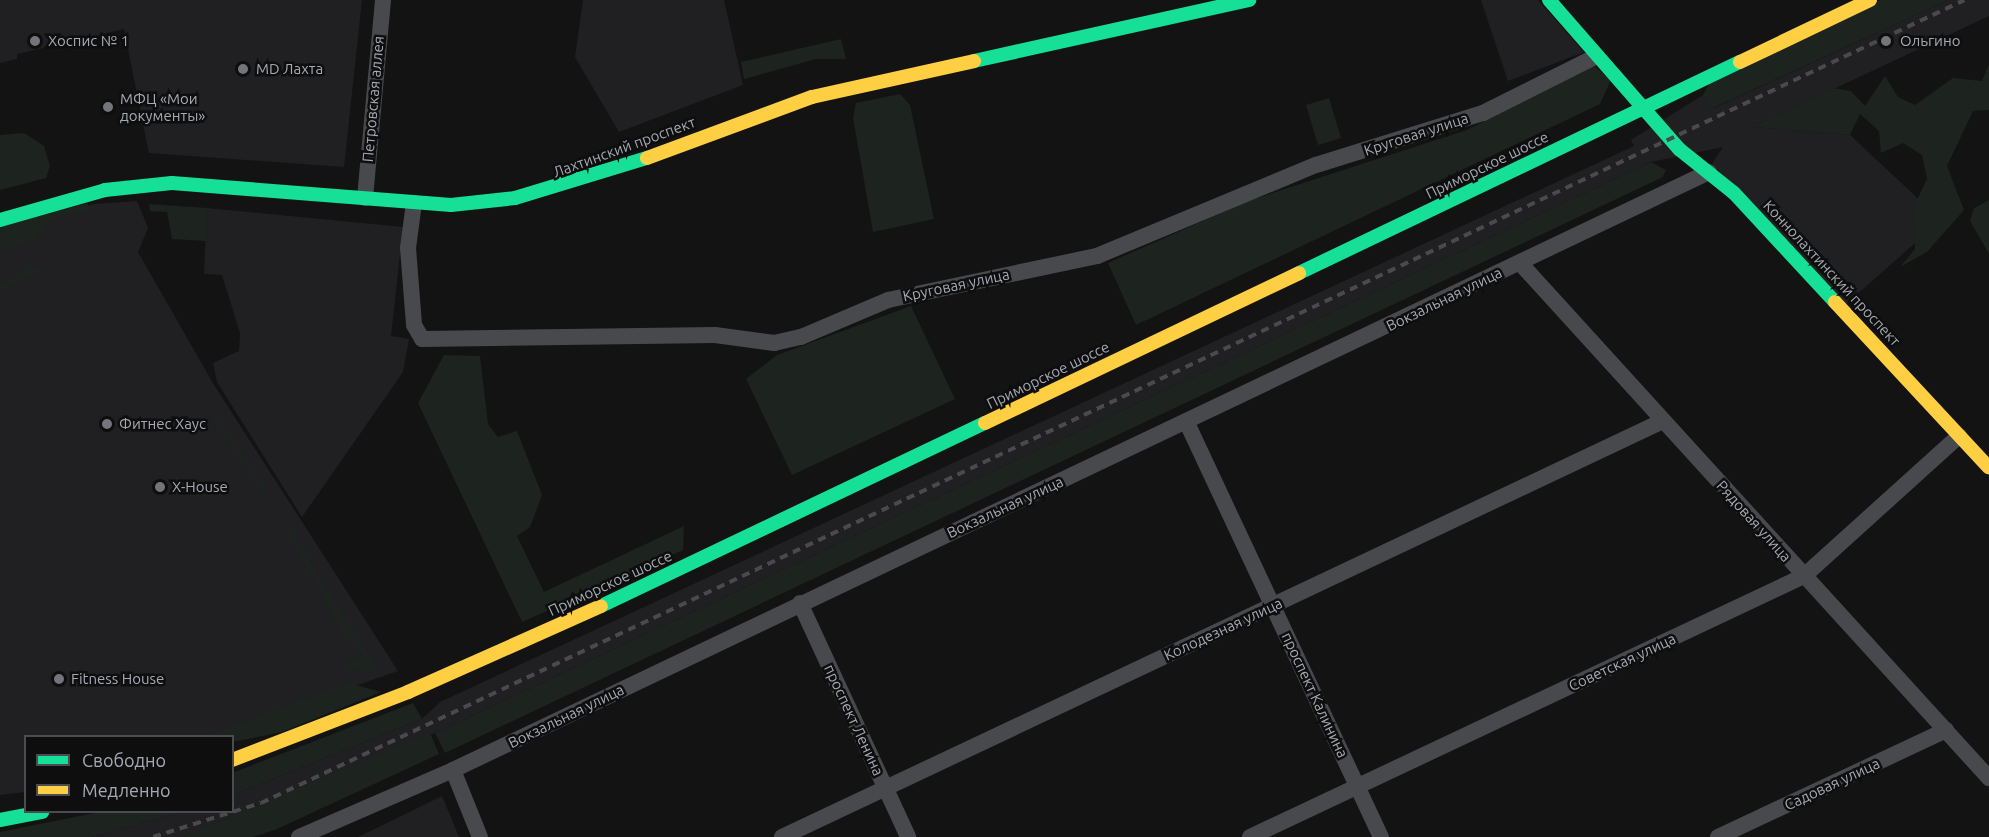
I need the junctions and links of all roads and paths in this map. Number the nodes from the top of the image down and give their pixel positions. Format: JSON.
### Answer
{"nodes":[{"id":1,"x":382,"y":0,"type":"edge"},
{"id":2,"x":1249,"y":0,"type":"edge"},
{"id":3,"x":1549,"y":0,"type":"edge"},
{"id":4,"x":1870,"y":0,"type":"edge"},
{"id":5,"x":1597,"y":56,"type":"junction"},
{"id":6,"x":1643,"y":108,"type":"junction"},
{"id":7,"x":1709,"y":172,"type":"junction"},
{"id":8,"x":365,"y":198,"type":"junction"},
{"id":9,"x":414,"y":203,"type":"junction"},
{"id":10,"x":0,"y":220,"type":"edge"},
{"id":11,"x":1520,"y":263,"type":"junction"},
{"id":12,"x":1663,"y":421,"type":"junction"},
{"id":13,"x":1187,"y":423,"type":"junction"},
{"id":14,"x":1959,"y":436,"type":"junction"},
{"id":15,"x":1989,"y":468,"type":"edge"},
{"id":16,"x":1804,"y":576,"type":"junction"},
{"id":17,"x":800,"y":603,"type":"junction"},
{"id":18,"x":1273,"y":606,"type":"junction"},
{"id":19,"x":1946,"y":730,"type":"junction"},
{"id":20,"x":234,"y":759,"type":"edge"},
{"id":21,"x":453,"y":770,"type":"junction"},
{"id":22,"x":1989,"y":778,"type":"edge"},
{"id":23,"x":1358,"y":786,"type":"junction"},
{"id":24,"x":886,"y":788,"type":"junction"},
{"id":25,"x":37,"y":813,"type":"edge"},
{"id":26,"x":0,"y":820,"type":"edge"},
{"id":27,"x":299,"y":837,"type":"edge"},
{"id":28,"x":480,"y":837,"type":"edge"},
{"id":29,"x":782,"y":837,"type":"edge"},
{"id":30,"x":908,"y":837,"type":"edge"},
{"id":31,"x":1250,"y":837,"type":"edge"},
{"id":32,"x":1381,"y":837,"type":"edge"},
{"id":33,"x":1718,"y":837,"type":"edge"}],
"edges":[{"from":1,"to":8,"type":"street","name":"Петровская аллея"},
{"from":2,"to":9,"type":"main road","name":"Лахтинский проспект"},
{"from":3,"to":5,"type":"main road","name":"Коннолахтинский проспект"},
{"from":4,"to":6,"type":"main road","name":"Приморское шоссе"},
{"from":5,"to":6,"type":"main road","name":"Коннолахтинский проспект"},
{"from":5,"to":9,"type":"street","name":"Круговая улица"},
{"from":6,"to":7,"type":"main road","name":"Коннолахтинский проспект"},
{"from":6,"to":20,"type":"main road","name":"Приморское шоссе"},
{"from":7,"to":11,"type":"street","name":"Вокзальная улица"},
{"from":7,"to":14,"type":"main road","name":"Коннолахтинский проспект"},
{"from":8,"to":9,"type":"main road","name":"Лахтинский проспект"},
{"from":8,"to":10,"type":"main road","name":"Лахтинский проспект"},
{"from":11,"to":12,"type":"street","name":"Рядовая улица"},
{"from":11,"to":13,"type":"street","name":"Вокзальная улица"},
{"from":12,"to":16,"type":"street","name":"Рядовая улица"},
{"from":12,"to":18,"type":"street","name":"Колодезная улица"},
{"from":13,"to":17,"type":"street","name":"Вокзальная улица"},
{"from":13,"to":18,"type":"street","name":"проспект Калинина"},
{"from":14,"to":15,"type":"main road","name":"Коннолахтинский проспект"},
{"from":14,"to":16,"type":"street","name":"Советская улица"},
{"from":16,"to":19,"type":"street","name":"Рядовая улица"},
{"from":16,"to":23,"type":"street","name":"Советская улица"},
{"from":17,"to":21,"type":"street","name":"Вокзальная улица"},
{"from":17,"to":24,"type":"street","name":"проспект Ленина"},
{"from":18,"to":23,"type":"street","name":"проспект Калинина"},
{"from":18,"to":24,"type":"street","name":"Колодезная улица"},
{"from":19,"to":22,"type":"street","name":"Рядовая улица"},
{"from":19,"to":33,"type":"street","name":"Садовая улица"},
{"from":21,"to":27,"type":"street","name":"Вокзальная улица"},
{"from":21,"to":28,"type":"street"},
{"from":23,"to":31,"type":"street","name":"Советская улица"},
{"from":23,"to":32,"type":"street","name":"проспект Калинина"},
{"from":24,"to":29,"type":"street","name":"Колодезная улица"},
{"from":24,"to":30,"type":"street","name":"проспект Ленина"},
{"from":25,"to":26,"type":"main road"}]}
